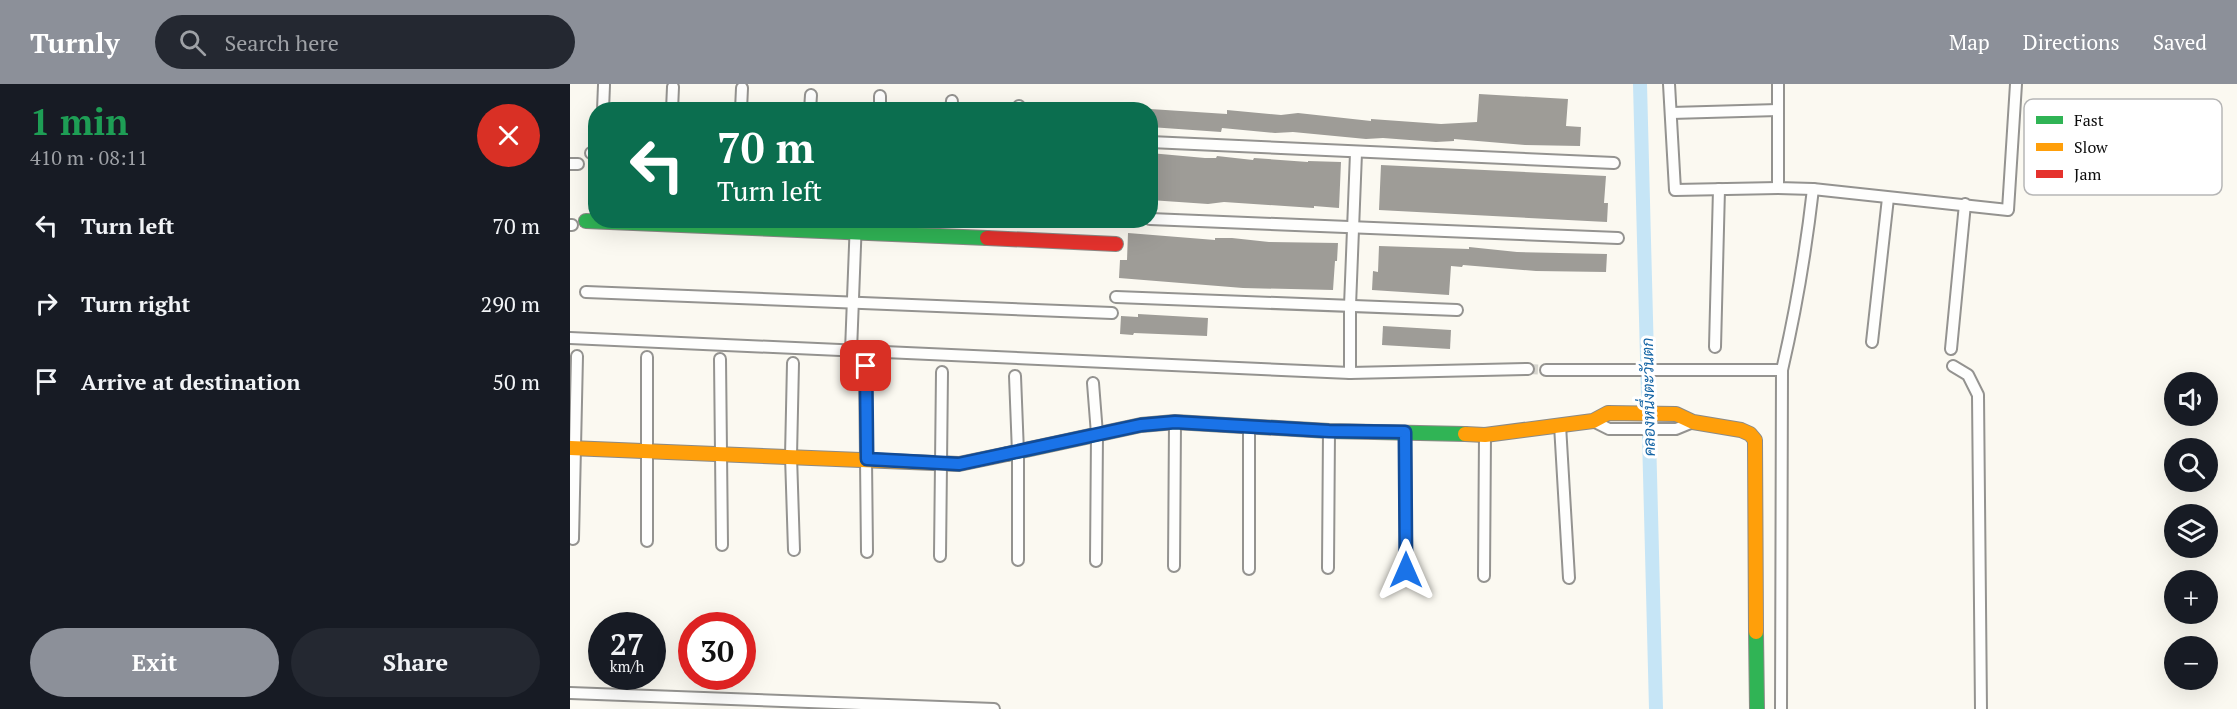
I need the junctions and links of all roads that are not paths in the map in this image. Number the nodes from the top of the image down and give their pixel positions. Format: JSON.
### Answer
{"nodes":[{"id":1,"x":1669,"y":84,"type":"edge"},
{"id":2,"x":1778,"y":84,"type":"edge"},
{"id":3,"x":2016,"y":84,"type":"edge"},
{"id":4,"x":604,"y":85,"type":"edge"},
{"id":5,"x":673,"y":87,"type":"dead end"},
{"id":6,"x":742,"y":88,"type":"dead end"},
{"id":7,"x":811,"y":95,"type":"dead end"},
{"id":8,"x":880,"y":96,"type":"dead end"},
{"id":9,"x":603,"y":102,"type":"edge"},
{"id":10,"x":672,"y":102,"type":"edge"},
{"id":11,"x":741,"y":102,"type":"edge"},
{"id":12,"x":811,"y":102,"type":"edge"},
{"id":13,"x":880,"y":102,"type":"edge"},
{"id":14,"x":1778,"y":110,"type":"junction"},
{"id":15,"x":1671,"y":113,"type":"junction"},
{"id":16,"x":1158,"y":142,"type":"edge"},
{"id":17,"x":1356,"y":153,"type":"junction"},
{"id":18,"x":1614,"y":163,"type":"dead end"},
{"id":19,"x":1778,"y":188,"type":"junction"},
{"id":20,"x":1719,"y":189,"type":"junction"},
{"id":21,"x":1813,"y":189,"type":"junction"},
{"id":22,"x":1888,"y":198,"type":"junction"},
{"id":23,"x":1965,"y":204,"type":"junction"},
{"id":24,"x":1158,"y":219,"type":"edge"},
{"id":25,"x":856,"y":228,"type":"edge"},
{"id":26,"x":871,"y":228,"type":"edge"},
{"id":27,"x":1353,"y":229,"type":"junction"},
{"id":28,"x":1618,"y":238,"type":"dead end"},
{"id":29,"x":1116,"y":244,"type":"dead end"},
{"id":30,"x":586,"y":292,"type":"dead end"},
{"id":31,"x":1116,"y":297,"type":"dead end"},
{"id":32,"x":852,"y":303,"type":"junction"},
{"id":33,"x":1350,"y":306,"type":"junction"},
{"id":34,"x":1457,"y":310,"type":"dead end"},
{"id":35,"x":1112,"y":313,"type":"dead end"},
{"id":36,"x":570,"y":338,"type":"edge"},
{"id":37,"x":1872,"y":342,"type":"dead end"},
{"id":38,"x":1715,"y":347,"type":"dead end"},
{"id":39,"x":1951,"y":349,"type":"dead end"},
{"id":40,"x":850,"y":351,"type":"junction"},
{"id":41,"x":577,"y":356,"type":"dead end"},
{"id":42,"x":647,"y":357,"type":"dead end"},
{"id":43,"x":720,"y":359,"type":"dead end"},
{"id":44,"x":794,"y":363,"type":"dead end"},
{"id":45,"x":866,"y":366,"type":"dead end"},
{"id":46,"x":1953,"y":366,"type":"dead end"},
{"id":47,"x":1528,"y":369,"type":"tunnel mouth"},
{"id":48,"x":1546,"y":370,"type":"tunnel mouth"},
{"id":49,"x":1782,"y":370,"type":"junction"},
{"id":50,"x":942,"y":372,"type":"dead end"},
{"id":51,"x":1350,"y":373,"type":"junction"},
{"id":52,"x":1015,"y":376,"type":"dead end"},
{"id":53,"x":1093,"y":382,"type":"dead end"},
{"id":54,"x":1593,"y":421,"type":"junction"},
{"id":55,"x":1175,"y":422,"type":"junction"},
{"id":56,"x":1693,"y":422,"type":"junction"},
{"id":57,"x":1560,"y":425,"type":"junction"},
{"id":58,"x":1249,"y":427,"type":"junction"},
{"id":59,"x":1329,"y":431,"type":"junction"},
{"id":60,"x":1405,"y":432,"type":"junction"},
{"id":61,"x":1097,"y":434,"type":"junction"},
{"id":62,"x":1485,"y":435,"type":"junction"},
{"id":63,"x":573,"y":448,"type":"edge"},
{"id":64,"x":646,"y":451,"type":"junction"},
{"id":65,"x":1018,"y":453,"type":"junction"},
{"id":66,"x":720,"y":454,"type":"junction"},
{"id":67,"x":791,"y":456,"type":"junction"},
{"id":68,"x":867,"y":459,"type":"junction"},
{"id":69,"x":941,"y":463,"type":"junction"},
{"id":70,"x":573,"y":539,"type":"dead end"},
{"id":71,"x":647,"y":541,"type":"dead end"},
{"id":72,"x":722,"y":545,"type":"dead end"},
{"id":73,"x":794,"y":550,"type":"dead end"},
{"id":74,"x":867,"y":552,"type":"dead end"},
{"id":75,"x":940,"y":556,"type":"dead end"},
{"id":76,"x":1018,"y":560,"type":"dead end"},
{"id":77,"x":1096,"y":561,"type":"dead end"},
{"id":78,"x":1174,"y":566,"type":"dead end"},
{"id":79,"x":1329,"y":568,"type":"dead end"},
{"id":80,"x":1249,"y":569,"type":"dead end"},
{"id":81,"x":1406,"y":570,"type":"dead end"},
{"id":82,"x":1484,"y":576,"type":"dead end"},
{"id":83,"x":1569,"y":578,"type":"dead end"},
{"id":84,"x":570,"y":693,"type":"edge"},
{"id":85,"x":993,"y":709,"type":"edge"},
{"id":86,"x":1758,"y":709,"type":"edge"},
{"id":87,"x":1781,"y":709,"type":"edge"},
{"id":88,"x":1981,"y":709,"type":"edge"}],
"edges":[{"from":1,"to":15,"type":"street"},
{"from":2,"to":14,"type":"street"},
{"from":3,"to":23,"type":"street"},
{"from":4,"to":9,"type":"street"},
{"from":5,"to":10,"type":"street"},
{"from":6,"to":11,"type":"street"},
{"from":7,"to":12,"type":"street"},
{"from":8,"to":13,"type":"street"},
{"from":14,"to":15,"type":"street"},
{"from":14,"to":19,"type":"street"},
{"from":15,"to":20,"type":"street"},
{"from":16,"to":17,"type":"street"},
{"from":17,"to":18,"type":"street"},
{"from":17,"to":27,"type":"street"},
{"from":19,"to":20,"type":"street"},
{"from":19,"to":21,"type":"street"},
{"from":20,"to":38,"type":"street"},
{"from":21,"to":22,"type":"street"},
{"from":21,"to":49,"type":"street"},
{"from":22,"to":23,"type":"street"},
{"from":22,"to":37,"type":"street"},
{"from":23,"to":39,"type":"street"},
{"from":24,"to":27,"type":"street"},
{"from":25,"to":32,"type":"street"},
{"from":26,"to":29,"type":"street"},
{"from":27,"to":28,"type":"street"},
{"from":27,"to":33,"type":"street"},
{"from":30,"to":32,"type":"street"},
{"from":31,"to":33,"type":"street"},
{"from":32,"to":35,"type":"street"},
{"from":32,"to":40,"type":"street"},
{"from":33,"to":34,"type":"street"},
{"from":33,"to":51,"type":"street"},
{"from":36,"to":40,"type":"street"},
{"from":40,"to":51,"type":"street"},
{"from":41,"to":63,"type":"street"},
{"from":42,"to":64,"type":"street"},
{"from":43,"to":66,"type":"street"},
{"from":44,"to":67,"type":"street"},
{"from":45,"to":68,"type":"street"},
{"from":46,"to":88,"type":"street"},
{"from":47,"to":51,"type":"street"},
{"from":48,"to":49,"type":"street"},
{"from":49,"to":87,"type":"street"},
{"from":50,"to":69,"type":"street"},
{"from":52,"to":65,"type":"street"},
{"from":53,"to":61,"type":"street"},
{"from":54,"to":56,"type":"street"},
{"from":54,"to":56,"type":"street"},
{"from":54,"to":57,"type":"street"},
{"from":55,"to":58,"type":"street"},
{"from":55,"to":61,"type":"street"},
{"from":55,"to":78,"type":"street"},
{"from":56,"to":86,"type":"street"},
{"from":57,"to":62,"type":"street"},
{"from":57,"to":83,"type":"street"},
{"from":58,"to":59,"type":"street"},
{"from":58,"to":80,"type":"street"},
{"from":59,"to":60,"type":"street"},
{"from":59,"to":79,"type":"street"},
{"from":60,"to":62,"type":"street"},
{"from":60,"to":81,"type":"street"},
{"from":61,"to":65,"type":"street"},
{"from":61,"to":77,"type":"street"},
{"from":62,"to":82,"type":"street"},
{"from":63,"to":64,"type":"street"},
{"from":63,"to":70,"type":"street"},
{"from":64,"to":66,"type":"street"},
{"from":64,"to":71,"type":"street"},
{"from":65,"to":69,"type":"street"},
{"from":65,"to":76,"type":"street"},
{"from":66,"to":67,"type":"street"},
{"from":66,"to":72,"type":"street"},
{"from":67,"to":68,"type":"street"},
{"from":67,"to":73,"type":"street"},
{"from":68,"to":69,"type":"street"},
{"from":68,"to":74,"type":"street"},
{"from":69,"to":75,"type":"street"},
{"from":84,"to":85,"type":"street"}]}
